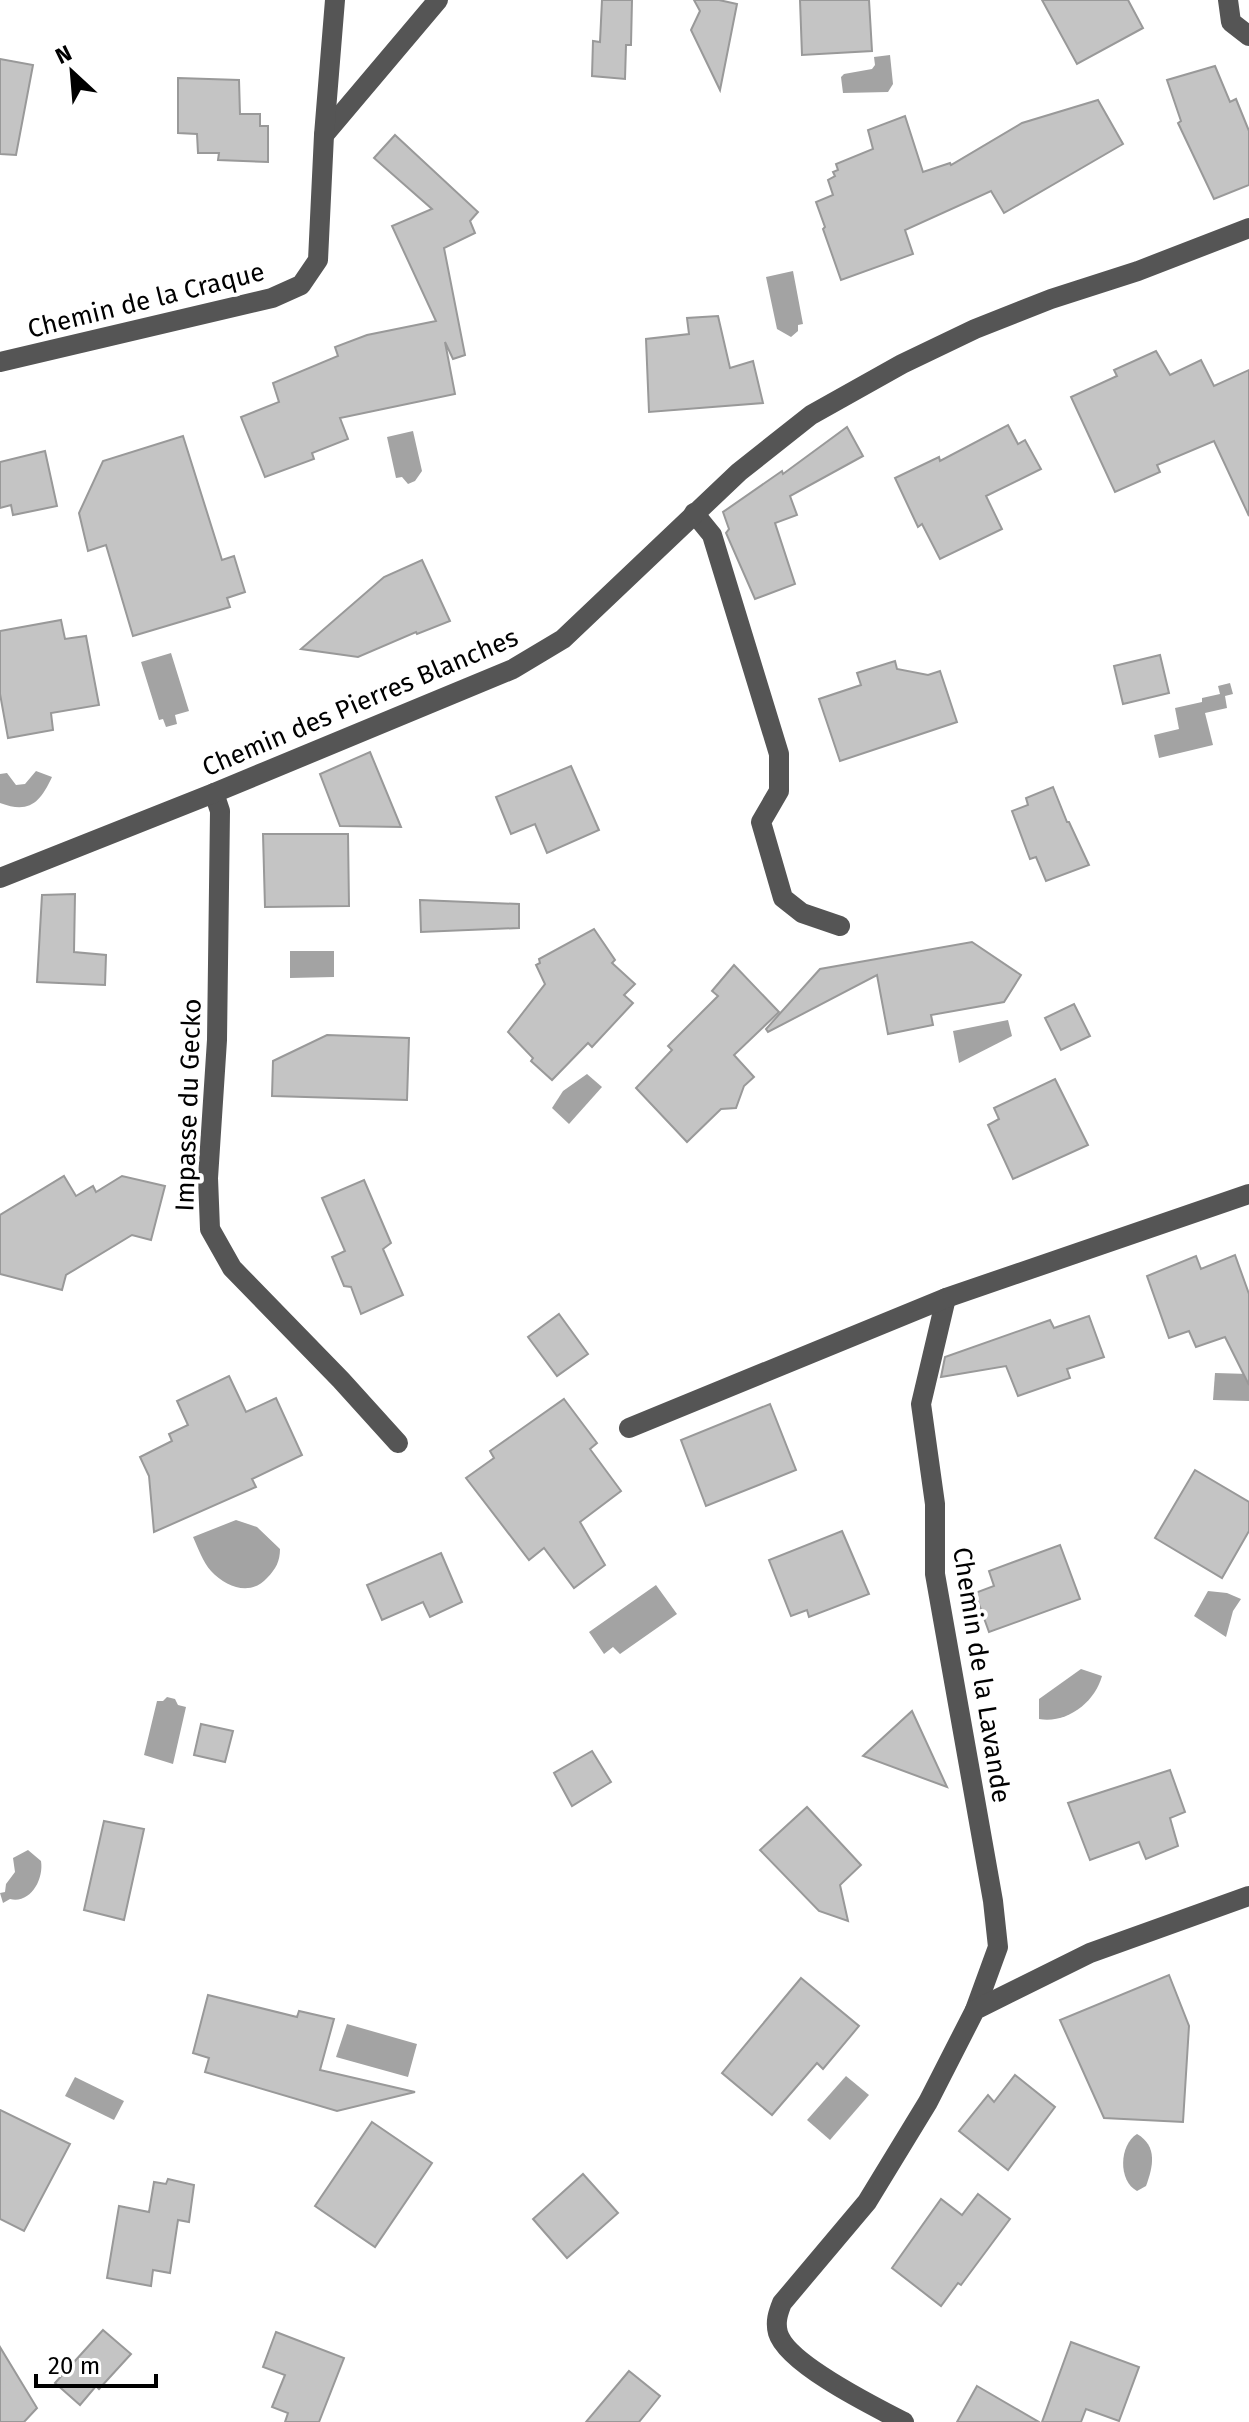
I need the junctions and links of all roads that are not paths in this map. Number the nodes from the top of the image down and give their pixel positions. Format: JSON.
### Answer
{"nodes":[{"id":1,"x":335,"y":0,"type":"edge"},
{"id":2,"x":438,"y":0,"type":"edge"},
{"id":3,"x":1228,"y":0,"type":"edge"},
{"id":4,"x":1249,"y":36,"type":"edge"},
{"id":5,"x":324,"y":135,"type":"junction"},
{"id":6,"x":1249,"y":228,"type":"edge"},
{"id":7,"x":0,"y":362,"type":"edge"},
{"id":8,"x":694,"y":513,"type":"junction"},
{"id":9,"x":214,"y":793,"type":"junction"},
{"id":10,"x":0,"y":878,"type":"edge"},
{"id":11,"x":840,"y":926,"type":"dead end"},
{"id":12,"x":1249,"y":1194,"type":"edge"},
{"id":13,"x":946,"y":1298,"type":"junction"},
{"id":14,"x":629,"y":1428,"type":"dead end"},
{"id":15,"x":398,"y":1443,"type":"dead end"},
{"id":16,"x":1249,"y":1896,"type":"edge"},
{"id":17,"x":975,"y":2010,"type":"junction"},
{"id":18,"x":904,"y":2422,"type":"edge"}],
"edges":[{"from":1,"to":5,"type":"street","name":"Chemin de la Craque"},
{"from":2,"to":5,"type":"street"},
{"from":3,"to":4,"type":"street"},
{"from":5,"to":7,"type":"street","name":"Chemin de la Craque"},
{"from":6,"to":8,"type":"street","name":"Chemin des Pierres Blanches"},
{"from":8,"to":9,"type":"street","name":"Chemin des Pierres Blanches"},
{"from":8,"to":11,"type":"street"},
{"from":9,"to":10,"type":"street","name":"Chemin des Pierres Blanches"},
{"from":9,"to":15,"type":"street","name":"Impasse du Gecko"},
{"from":12,"to":13,"type":"street"},
{"from":13,"to":14,"type":"street"},
{"from":13,"to":17,"type":"street","name":"Chemin de la Lavande"},
{"from":16,"to":17,"type":"street"},
{"from":17,"to":18,"type":"street","name":"Chemin de la Lavande"}]}
